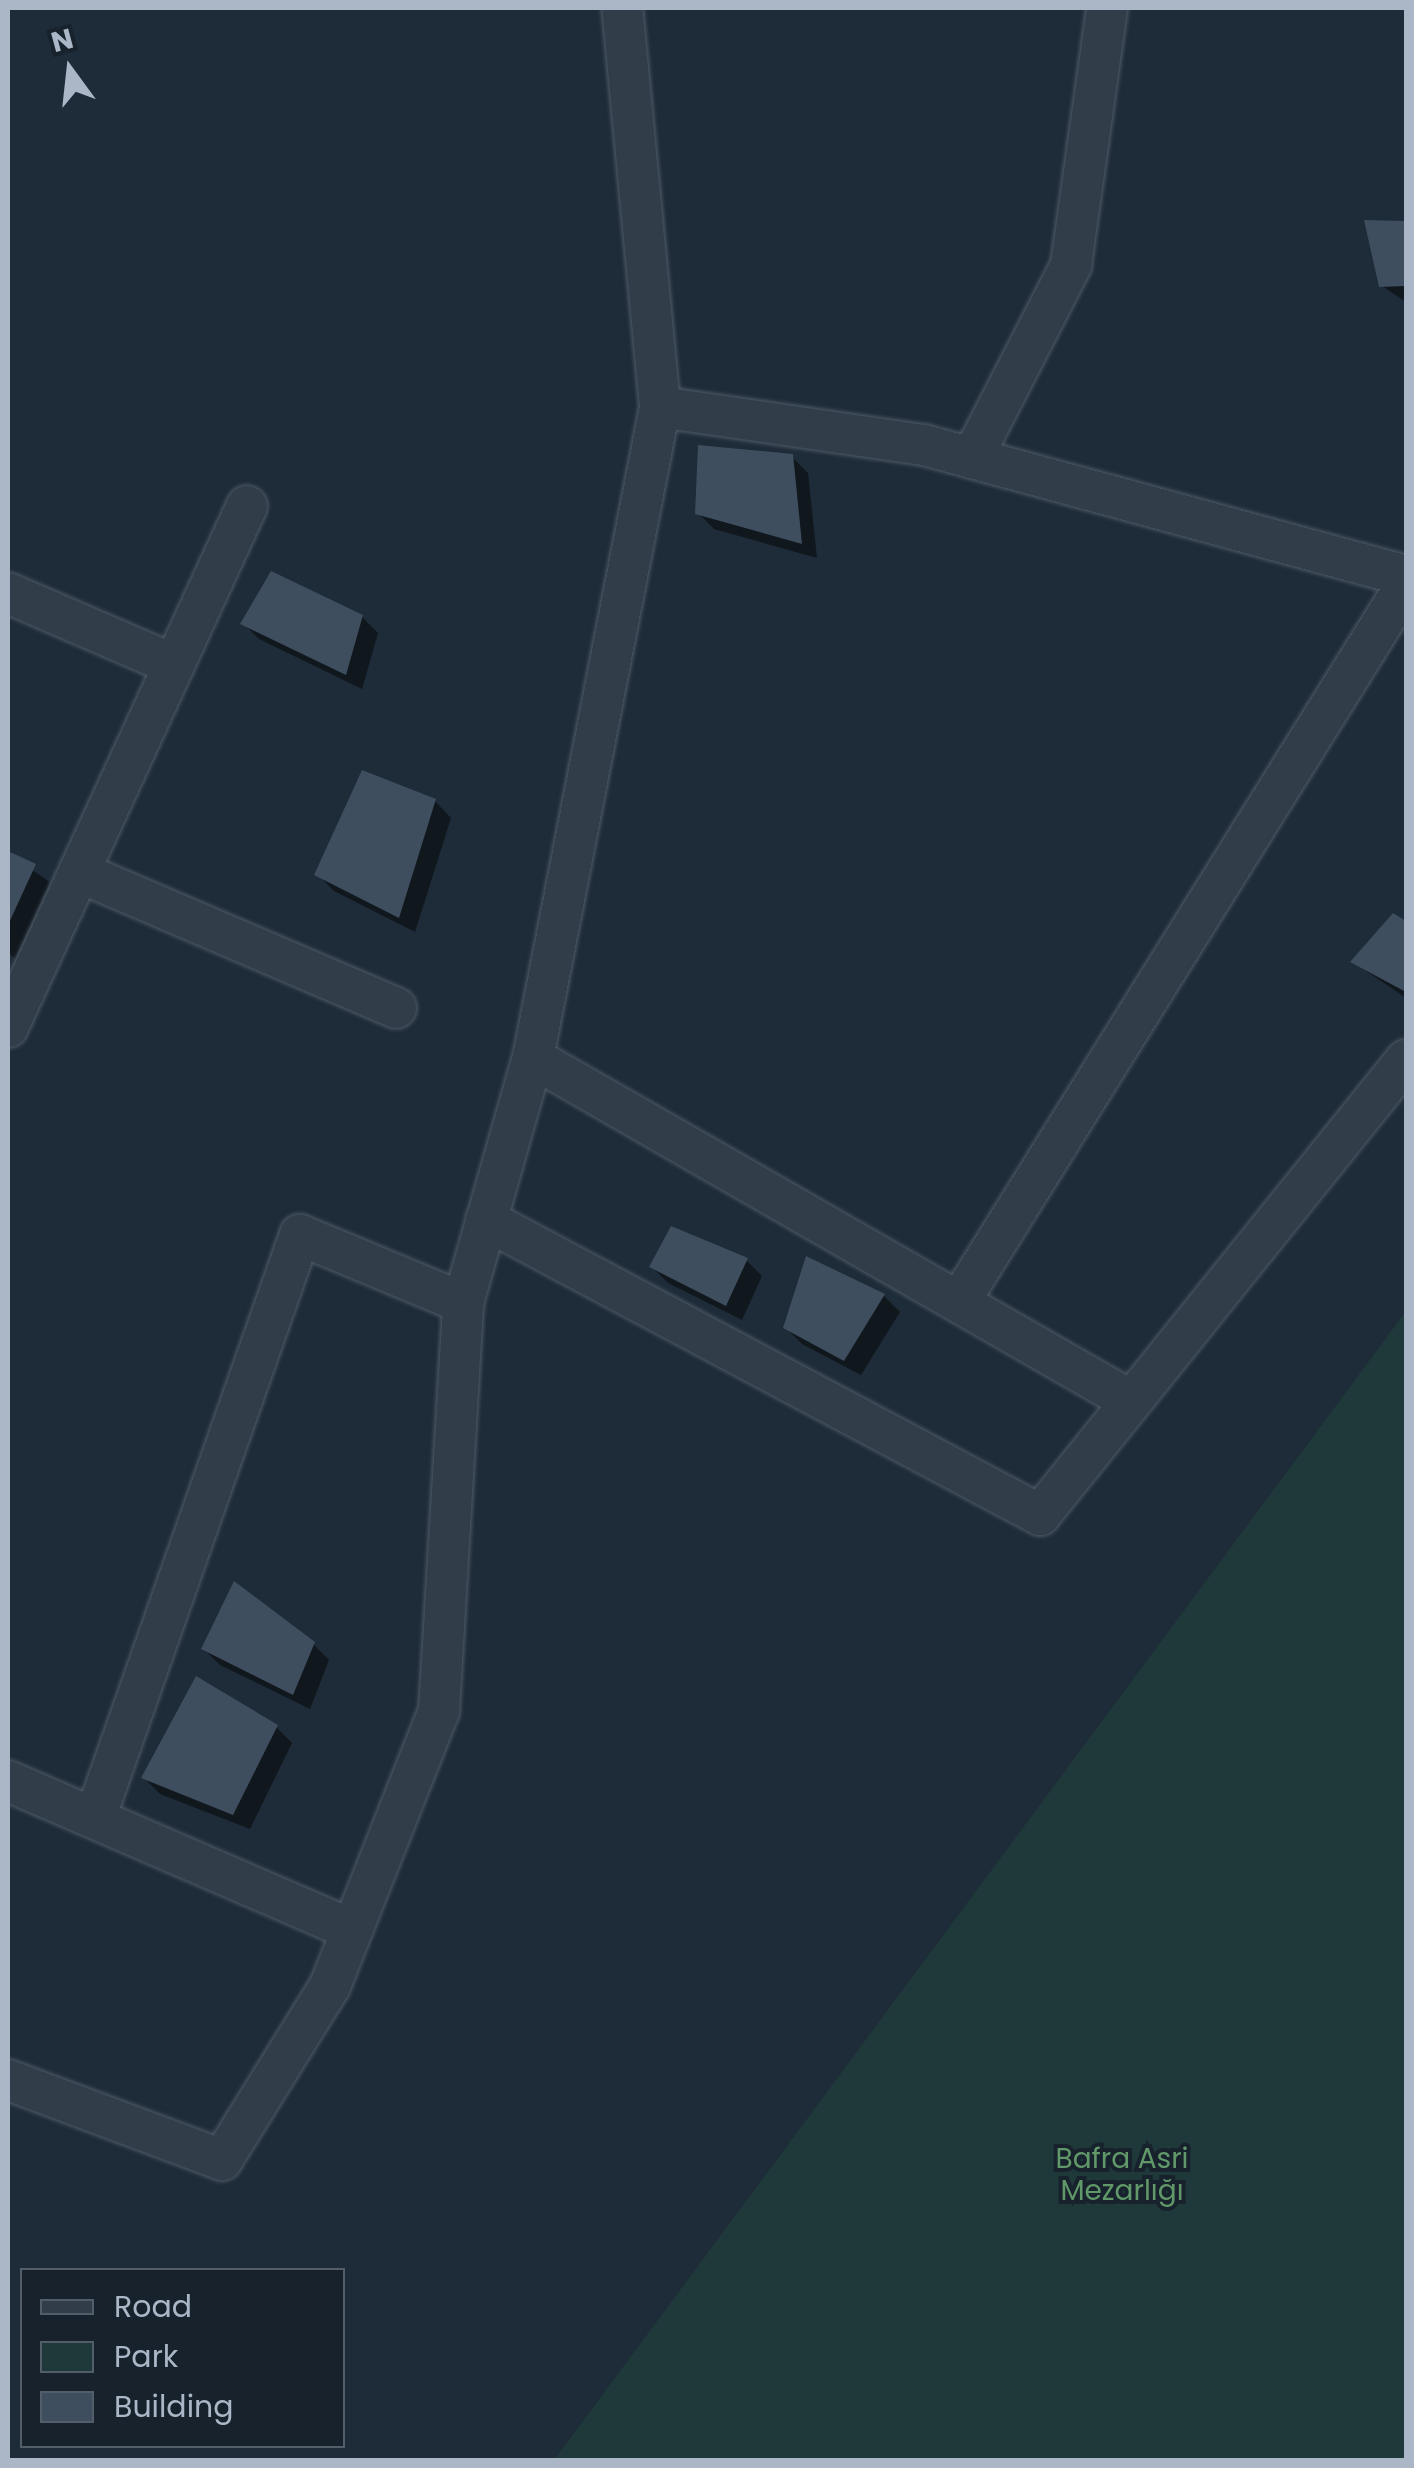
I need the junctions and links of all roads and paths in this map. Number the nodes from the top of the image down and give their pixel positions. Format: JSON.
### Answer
{"nodes":[{"id":1,"x":622,"y":8,"type":"edge"},
{"id":2,"x":1107,"y":8,"type":"edge"},
{"id":3,"x":660,"y":407,"type":"junction"},
{"id":4,"x":972,"y":458,"type":"junction"},
{"id":5,"x":247,"y":506,"type":"dead end"},
{"id":6,"x":1406,"y":576,"type":"edge"},
{"id":7,"x":1406,"y":585,"type":"edge"},
{"id":8,"x":8,"y":594,"type":"edge"},
{"id":9,"x":174,"y":665,"type":"junction"},
{"id":10,"x":78,"y":872,"type":"junction"},
{"id":11,"x":396,"y":1008,"type":"dead end"},
{"id":12,"x":8,"y":1027,"type":"edge"},
{"id":13,"x":533,"y":1058,"type":"junction"},
{"id":14,"x":1406,"y":1060,"type":"edge"},
{"id":15,"x":486,"y":1220,"type":"junction"},
{"id":16,"x":463,"y":1302,"type":"junction"},
{"id":17,"x":959,"y":1302,"type":"junction"},
{"id":18,"x":1132,"y":1401,"type":"junction"},
{"id":19,"x":8,"y":1780,"type":"edge"},
{"id":20,"x":94,"y":1818,"type":"junction"},
{"id":21,"x":352,"y":1930,"type":"junction"},
{"id":22,"x":8,"y":2080,"type":"edge"}],
"edges":[{"from":1,"to":3,"type":"street"},
{"from":2,"to":4,"type":"street"},
{"from":3,"to":4,"type":"street"},
{"from":3,"to":13,"type":"street"},
{"from":4,"to":6,"type":"street"},
{"from":5,"to":9,"type":"street"},
{"from":7,"to":17,"type":"street"},
{"from":8,"to":9,"type":"street"},
{"from":9,"to":10,"type":"street"},
{"from":10,"to":11,"type":"street"},
{"from":10,"to":12,"type":"street"},
{"from":13,"to":15,"type":"street"},
{"from":13,"to":17,"type":"street"},
{"from":14,"to":18,"type":"street"},
{"from":15,"to":16,"type":"street"},
{"from":15,"to":18,"type":"street"},
{"from":16,"to":20,"type":"street"},
{"from":16,"to":21,"type":"street"},
{"from":17,"to":18,"type":"street"},
{"from":19,"to":20,"type":"street"},
{"from":20,"to":21,"type":"street"},
{"from":21,"to":22,"type":"street"}]}
